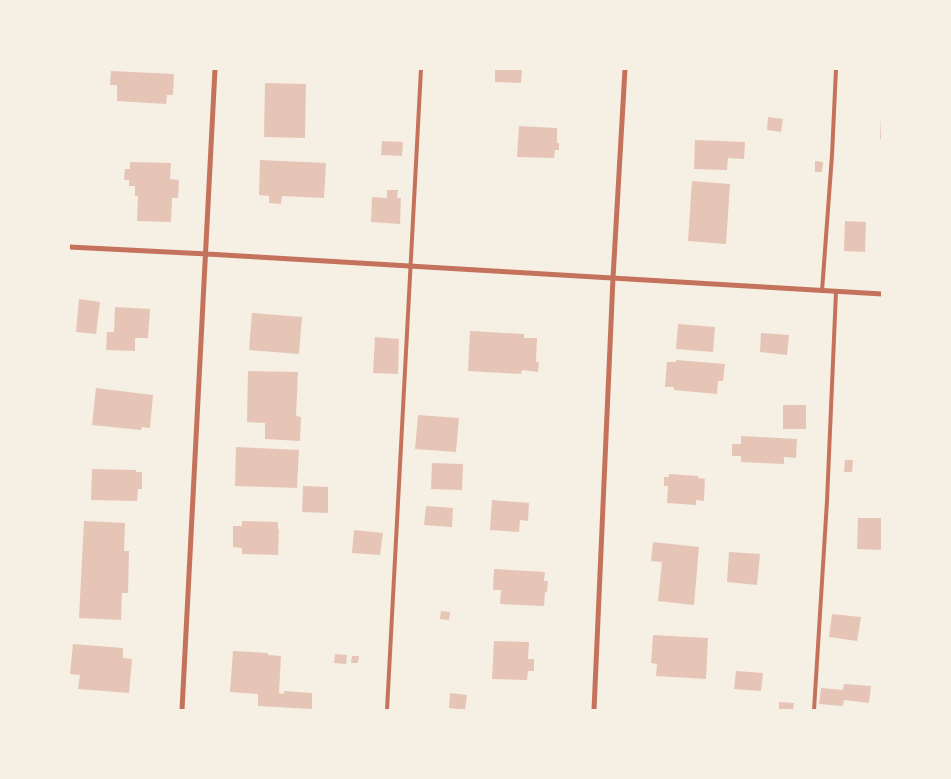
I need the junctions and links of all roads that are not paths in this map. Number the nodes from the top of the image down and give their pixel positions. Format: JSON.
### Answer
{"nodes":[{"id":1,"x":215,"y":69,"type":"edge"},
{"id":2,"x":421,"y":69,"type":"edge"},
{"id":3,"x":625,"y":69,"type":"edge"},
{"id":4,"x":836,"y":69,"type":"edge"},
{"id":5,"x":69,"y":248,"type":"edge"},
{"id":6,"x":207,"y":254,"type":"junction"},
{"id":7,"x":411,"y":266,"type":"junction"},
{"id":8,"x":613,"y":278,"type":"junction"},
{"id":9,"x":822,"y":291,"type":"junction"},
{"id":10,"x":836,"y":292,"type":"junction"},
{"id":11,"x":882,"y":294,"type":"edge"},
{"id":12,"x":182,"y":710,"type":"edge"},
{"id":13,"x":387,"y":710,"type":"edge"},
{"id":14,"x":594,"y":710,"type":"edge"},
{"id":15,"x":814,"y":710,"type":"edge"}],
"edges":[{"from":1,"to":6,"type":"street"},
{"from":2,"to":7,"type":"lane"},
{"from":3,"to":8,"type":"street"},
{"from":4,"to":9,"type":"lane"},
{"from":5,"to":6,"type":"street"},
{"from":6,"to":7,"type":"street"},
{"from":6,"to":12,"type":"street"},
{"from":7,"to":8,"type":"street"},
{"from":7,"to":13,"type":"lane"},
{"from":8,"to":9,"type":"street"},
{"from":8,"to":14,"type":"street"},
{"from":9,"to":10,"type":"street"},
{"from":10,"to":11,"type":"street"},
{"from":10,"to":15,"type":"lane"}]}
